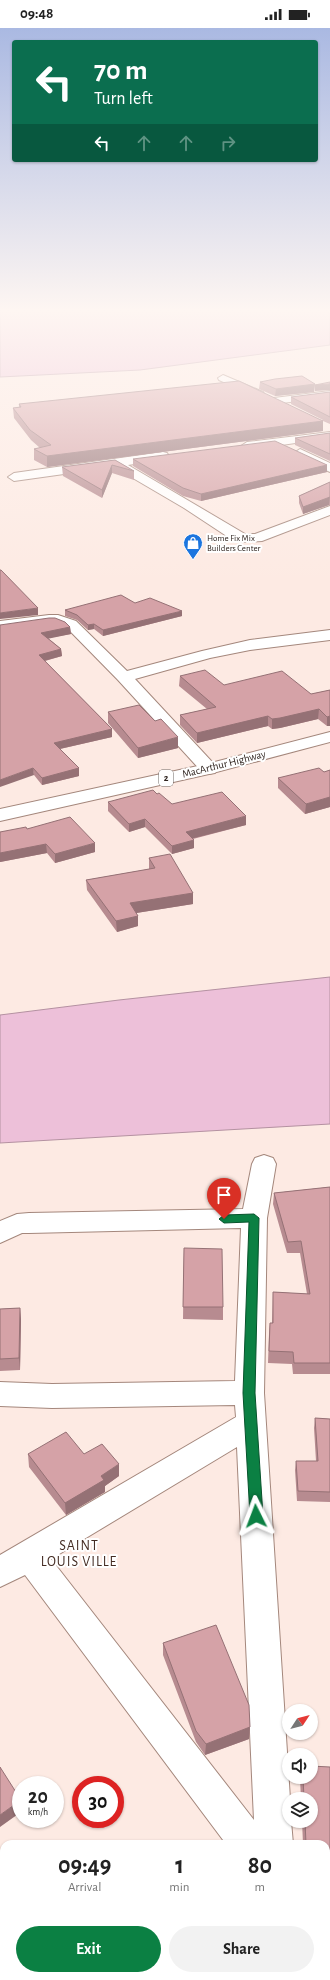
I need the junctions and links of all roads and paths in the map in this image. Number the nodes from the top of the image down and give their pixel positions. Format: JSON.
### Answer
{"nodes":[{"id":1,"x":281,"y":400,"type":"edge"},
{"id":2,"x":274,"y":401,"type":"joint"},
{"id":3,"x":292,"y":410,"type":"edge"},
{"id":4,"x":328,"y":430,"type":"edge"},
{"id":5,"x":277,"y":442,"type":"junction"},
{"id":6,"x":238,"y":447,"type":"edge"},
{"id":7,"x":176,"y":455,"type":"edge"},
{"id":8,"x":116,"y":463,"type":"junction"},
{"id":9,"x":330,"y":468,"type":"edge"},
{"id":10,"x":14,"y":477,"type":"dead end"},
{"id":11,"x":330,"y":510,"type":"edge"},
{"id":12,"x":0,"y":626,"type":"edge"},
{"id":13,"x":330,"y":635,"type":"edge"},
{"id":14,"x":124,"y":677,"type":"junction"},
{"id":15,"x":330,"y":737,"type":"edge"},
{"id":16,"x":209,"y":769,"type":"junction"},
{"id":17,"x":0,"y":815,"type":"edge"},
{"id":18,"x":264,"y":1164,"type":"dead end"},
{"id":19,"x":254,"y":1218,"type":"junction"},
{"id":20,"x":0,"y":1233,"type":"edge"},
{"id":21,"x":249,"y":1393,"type":"junction"},
{"id":22,"x":0,"y":1394,"type":"edge"},
{"id":23,"x":251,"y":1423,"type":"junction"},
{"id":24,"x":29,"y":1555,"type":"junction"},
{"id":25,"x":0,"y":1572,"type":"edge"},
{"id":26,"x":246,"y":1840,"type":"edge"},
{"id":27,"x":274,"y":1840,"type":"edge"}],
"edges":[{"from":1,"to":2,"type":"main road"},
{"from":2,"to":3,"type":"main road"},
{"from":4,"to":5,"type":"main road"},
{"from":5,"to":6,"type":"main road"},
{"from":5,"to":9,"type":"main road"},
{"from":7,"to":8,"type":"main road"},
{"from":8,"to":10,"type":"main road"},
{"from":8,"to":11,"type":"main road"},
{"from":12,"to":14,"type":"main road"},
{"from":13,"to":14,"type":"main road"},
{"from":14,"to":16,"type":"main road"},
{"from":15,"to":16,"type":"main road","name":"MacArthur Highway","number":"2"},
{"from":16,"to":17,"type":"main road","name":"MacArthur Highway","number":"2"},
{"from":18,"to":19,"type":"main road"},
{"from":19,"to":20,"type":"main road"},
{"from":19,"to":21,"type":"main road"},
{"from":21,"to":22,"type":"main road"},
{"from":21,"to":23,"type":"main road"},
{"from":23,"to":24,"type":"main road"},
{"from":23,"to":27,"type":"main road"},
{"from":24,"to":25,"type":"main road"},
{"from":24,"to":26,"type":"main road"}]}
